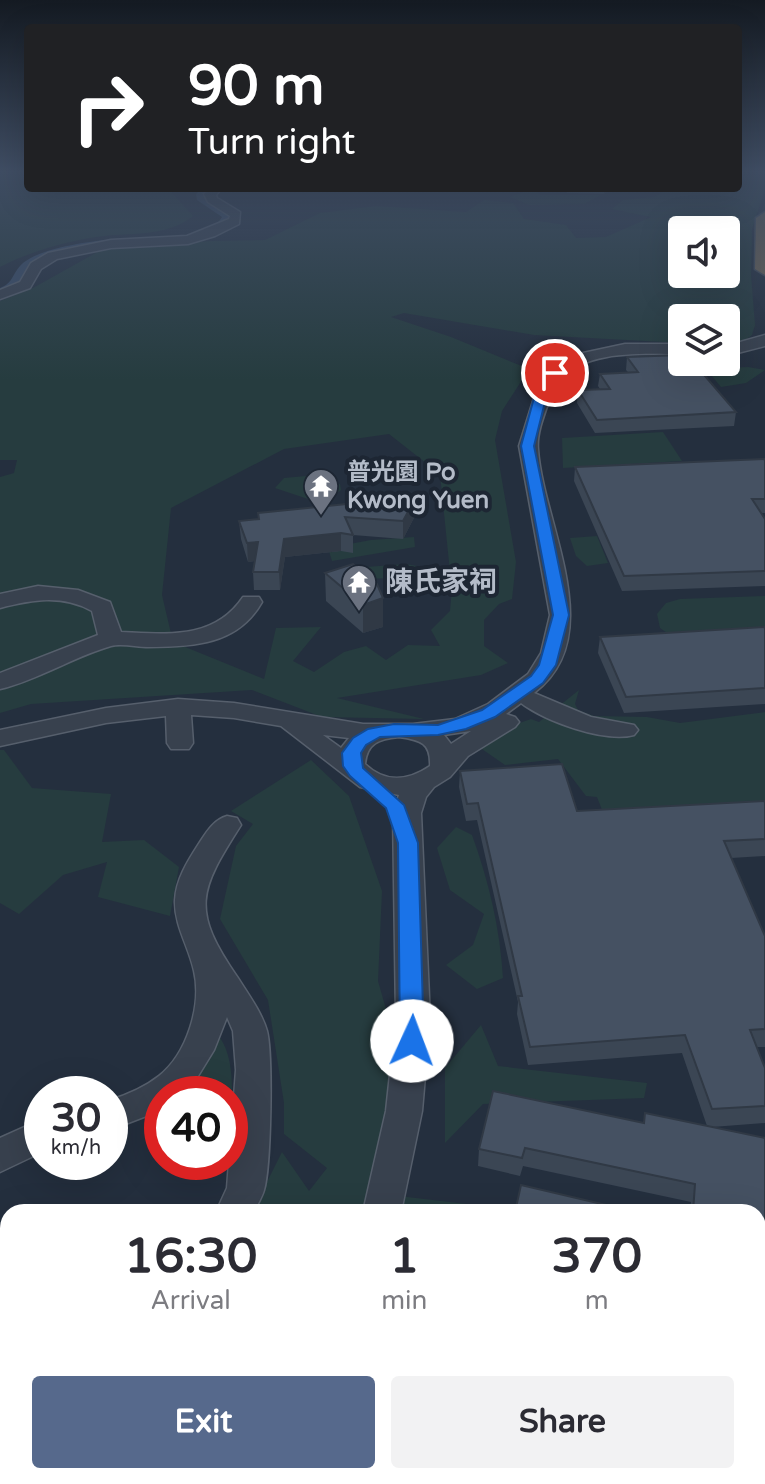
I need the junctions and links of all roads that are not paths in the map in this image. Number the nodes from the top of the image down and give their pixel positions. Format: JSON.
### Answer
{"nodes":[{"id":1,"x":164,"y":241,"type":"edge"},
{"id":2,"x":765,"y":241,"type":"edge"},
{"id":3,"x":765,"y":269,"type":"edge"},
{"id":4,"x":0,"y":295,"type":"edge"},
{"id":5,"x":765,"y":340,"type":"edge"},
{"id":6,"x":668,"y":349,"type":"edge"},
{"id":7,"x":740,"y":349,"type":"edge"},
{"id":8,"x":740,"y":361,"type":"edge"},
{"id":9,"x":751,"y":363,"type":"dead end"},
{"id":10,"x":0,"y":601,"type":"edge"},
{"id":11,"x":251,"y":602,"type":"dead end"},
{"id":12,"x":111,"y":638,"type":"junction"},
{"id":13,"x":0,"y":682,"type":"edge"},
{"id":14,"x":534,"y":690,"type":"junction"},
{"id":15,"x":178,"y":707,"type":"junction"},
{"id":16,"x":269,"y":715,"type":"junction"},
{"id":17,"x":625,"y":730,"type":"dead end"},
{"id":18,"x":384,"y":731,"type":"junction"},
{"id":19,"x":414,"y":731,"type":"junction"},
{"id":20,"x":0,"y":738,"type":"edge"},
{"id":21,"x":180,"y":743,"type":"dead end"},
{"id":22,"x":434,"y":775,"type":"junction"},
{"id":23,"x":363,"y":776,"type":"junction"},
{"id":24,"x":227,"y":825,"type":"dead end"},
{"id":25,"x":408,"y":843,"type":"junction"},
{"id":26,"x":208,"y":960,"type":"junction"},
{"id":27,"x":128,"y":1109,"type":"edge"},
{"id":28,"x":24,"y":1143,"type":"edge"},
{"id":29,"x":0,"y":1156,"type":"edge"},
{"id":30,"x":239,"y":1204,"type":"edge"},
{"id":31,"x":384,"y":1204,"type":"edge"}],
"edges":[{"from":1,"to":4,"type":"street"},
{"from":2,"to":3,"type":"highway"},
{"from":5,"to":7,"type":"street"},
{"from":6,"to":14,"type":"street"},
{"from":8,"to":9,"type":"street"},
{"from":10,"to":12,"type":"street"},
{"from":11,"to":12,"type":"street"},
{"from":12,"to":13,"type":"street"},
{"from":14,"to":17,"type":"street"},
{"from":14,"to":19,"type":"street"},
{"from":14,"to":22,"type":"street"},
{"from":15,"to":16,"type":"street"},
{"from":15,"to":20,"type":"street"},
{"from":15,"to":21,"type":"street"},
{"from":16,"to":18,"type":"street"},
{"from":16,"to":23,"type":"street"},
{"from":18,"to":19,"type":"street"},
{"from":18,"to":23,"type":"street"},
{"from":19,"to":22,"type":"street"},
{"from":22,"to":23,"type":"street"},
{"from":22,"to":25,"type":"street"},
{"from":23,"to":25,"type":"street"},
{"from":24,"to":26,"type":"street"},
{"from":25,"to":31,"type":"street"},
{"from":26,"to":27,"type":"street"},
{"from":26,"to":30,"type":"street"},
{"from":28,"to":29,"type":"street"}]}
